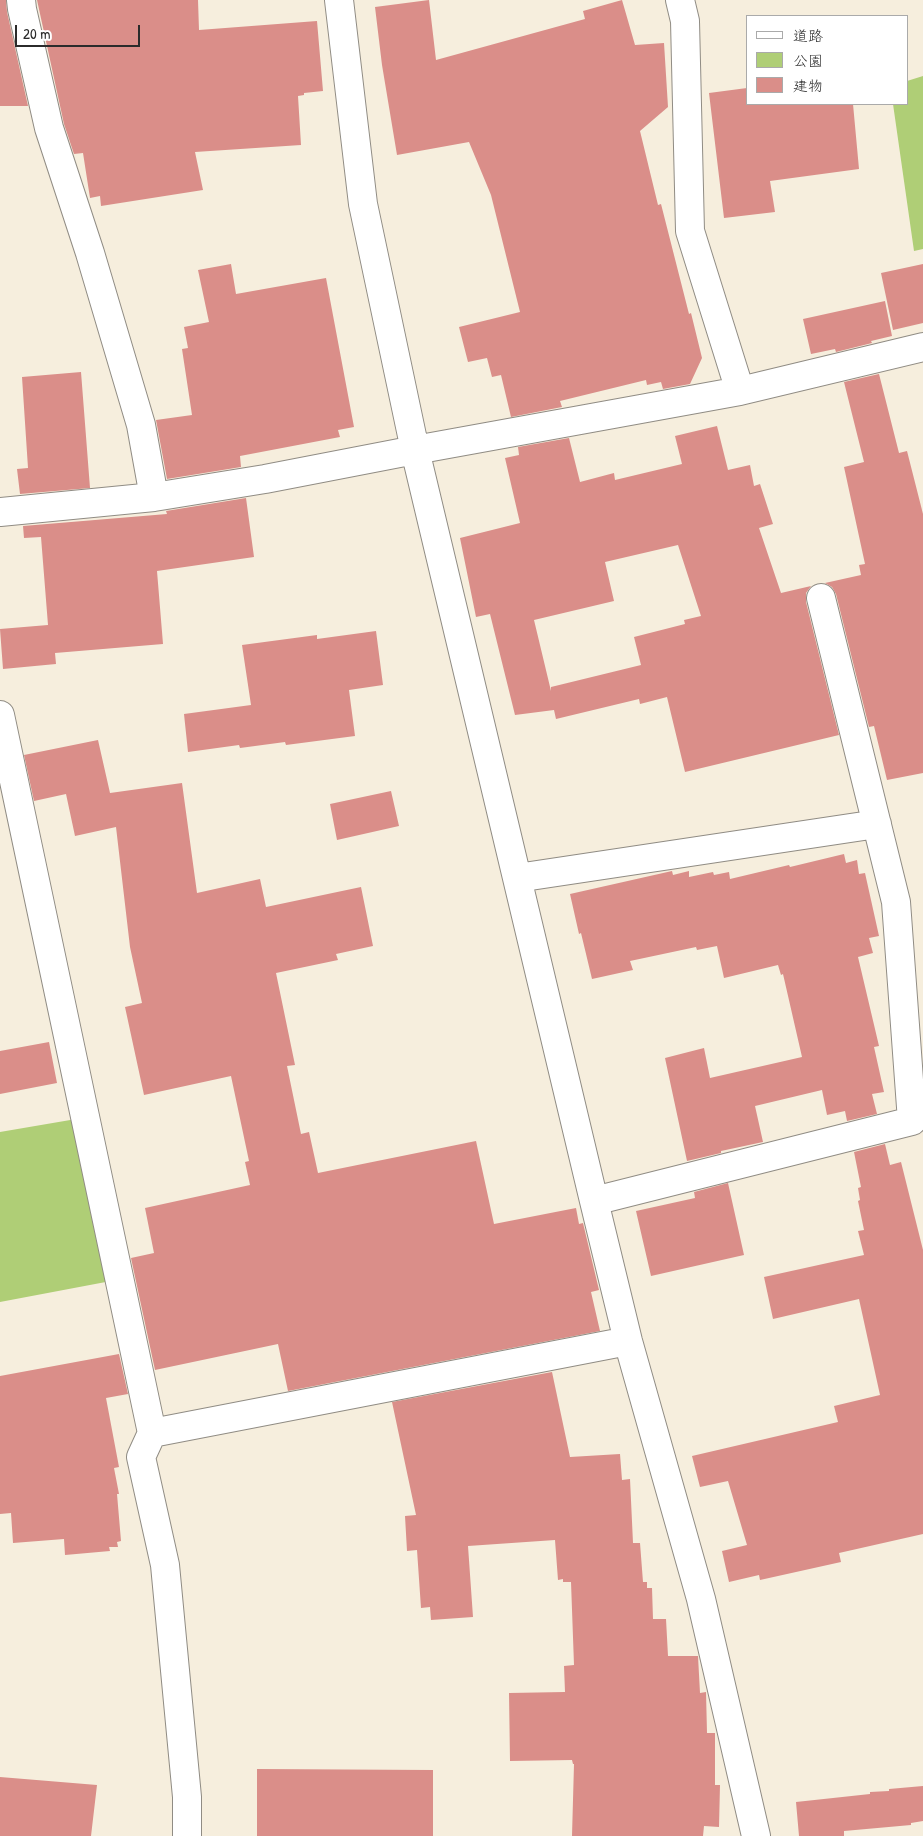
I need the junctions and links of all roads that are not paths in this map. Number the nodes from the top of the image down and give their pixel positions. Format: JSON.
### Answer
{"nodes":[{"id":1,"x":21,"y":0,"type":"edge"},
{"id":2,"x":339,"y":0,"type":"edge"},
{"id":3,"x":680,"y":0,"type":"edge"},
{"id":4,"x":923,"y":347,"type":"edge"},
{"id":5,"x":740,"y":391,"type":"junction"},
{"id":6,"x":415,"y":450,"type":"junction"},
{"id":7,"x":154,"y":497,"type":"junction"},
{"id":8,"x":0,"y":512,"type":"edge"},
{"id":9,"x":822,"y":598,"type":"dead end"},
{"id":10,"x":0,"y":715,"type":"edge"},
{"id":11,"x":877,"y":824,"type":"junction"},
{"id":12,"x":517,"y":878,"type":"junction"},
{"id":13,"x":918,"y":1129,"type":"edge"},
{"id":14,"x":594,"y":1201,"type":"junction"},
{"id":15,"x":628,"y":1341,"type":"junction"},
{"id":16,"x":152,"y":1433,"type":"junction"},
{"id":17,"x":187,"y":1836,"type":"edge"},
{"id":18,"x":756,"y":1836,"type":"edge"}],
"edges":[{"from":1,"to":7,"type":"street"},
{"from":2,"to":6,"type":"street"},
{"from":3,"to":5,"type":"street"},
{"from":4,"to":5,"type":"street"},
{"from":5,"to":6,"type":"street"},
{"from":6,"to":7,"type":"street"},
{"from":6,"to":12,"type":"street"},
{"from":7,"to":8,"type":"street"},
{"from":9,"to":11,"type":"street"},
{"from":10,"to":16,"type":"street"},
{"from":11,"to":12,"type":"street"},
{"from":11,"to":13,"type":"street"},
{"from":12,"to":14,"type":"street"},
{"from":13,"to":14,"type":"street"},
{"from":14,"to":15,"type":"street"},
{"from":15,"to":16,"type":"street"},
{"from":15,"to":18,"type":"street"},
{"from":16,"to":17,"type":"street"}]}
